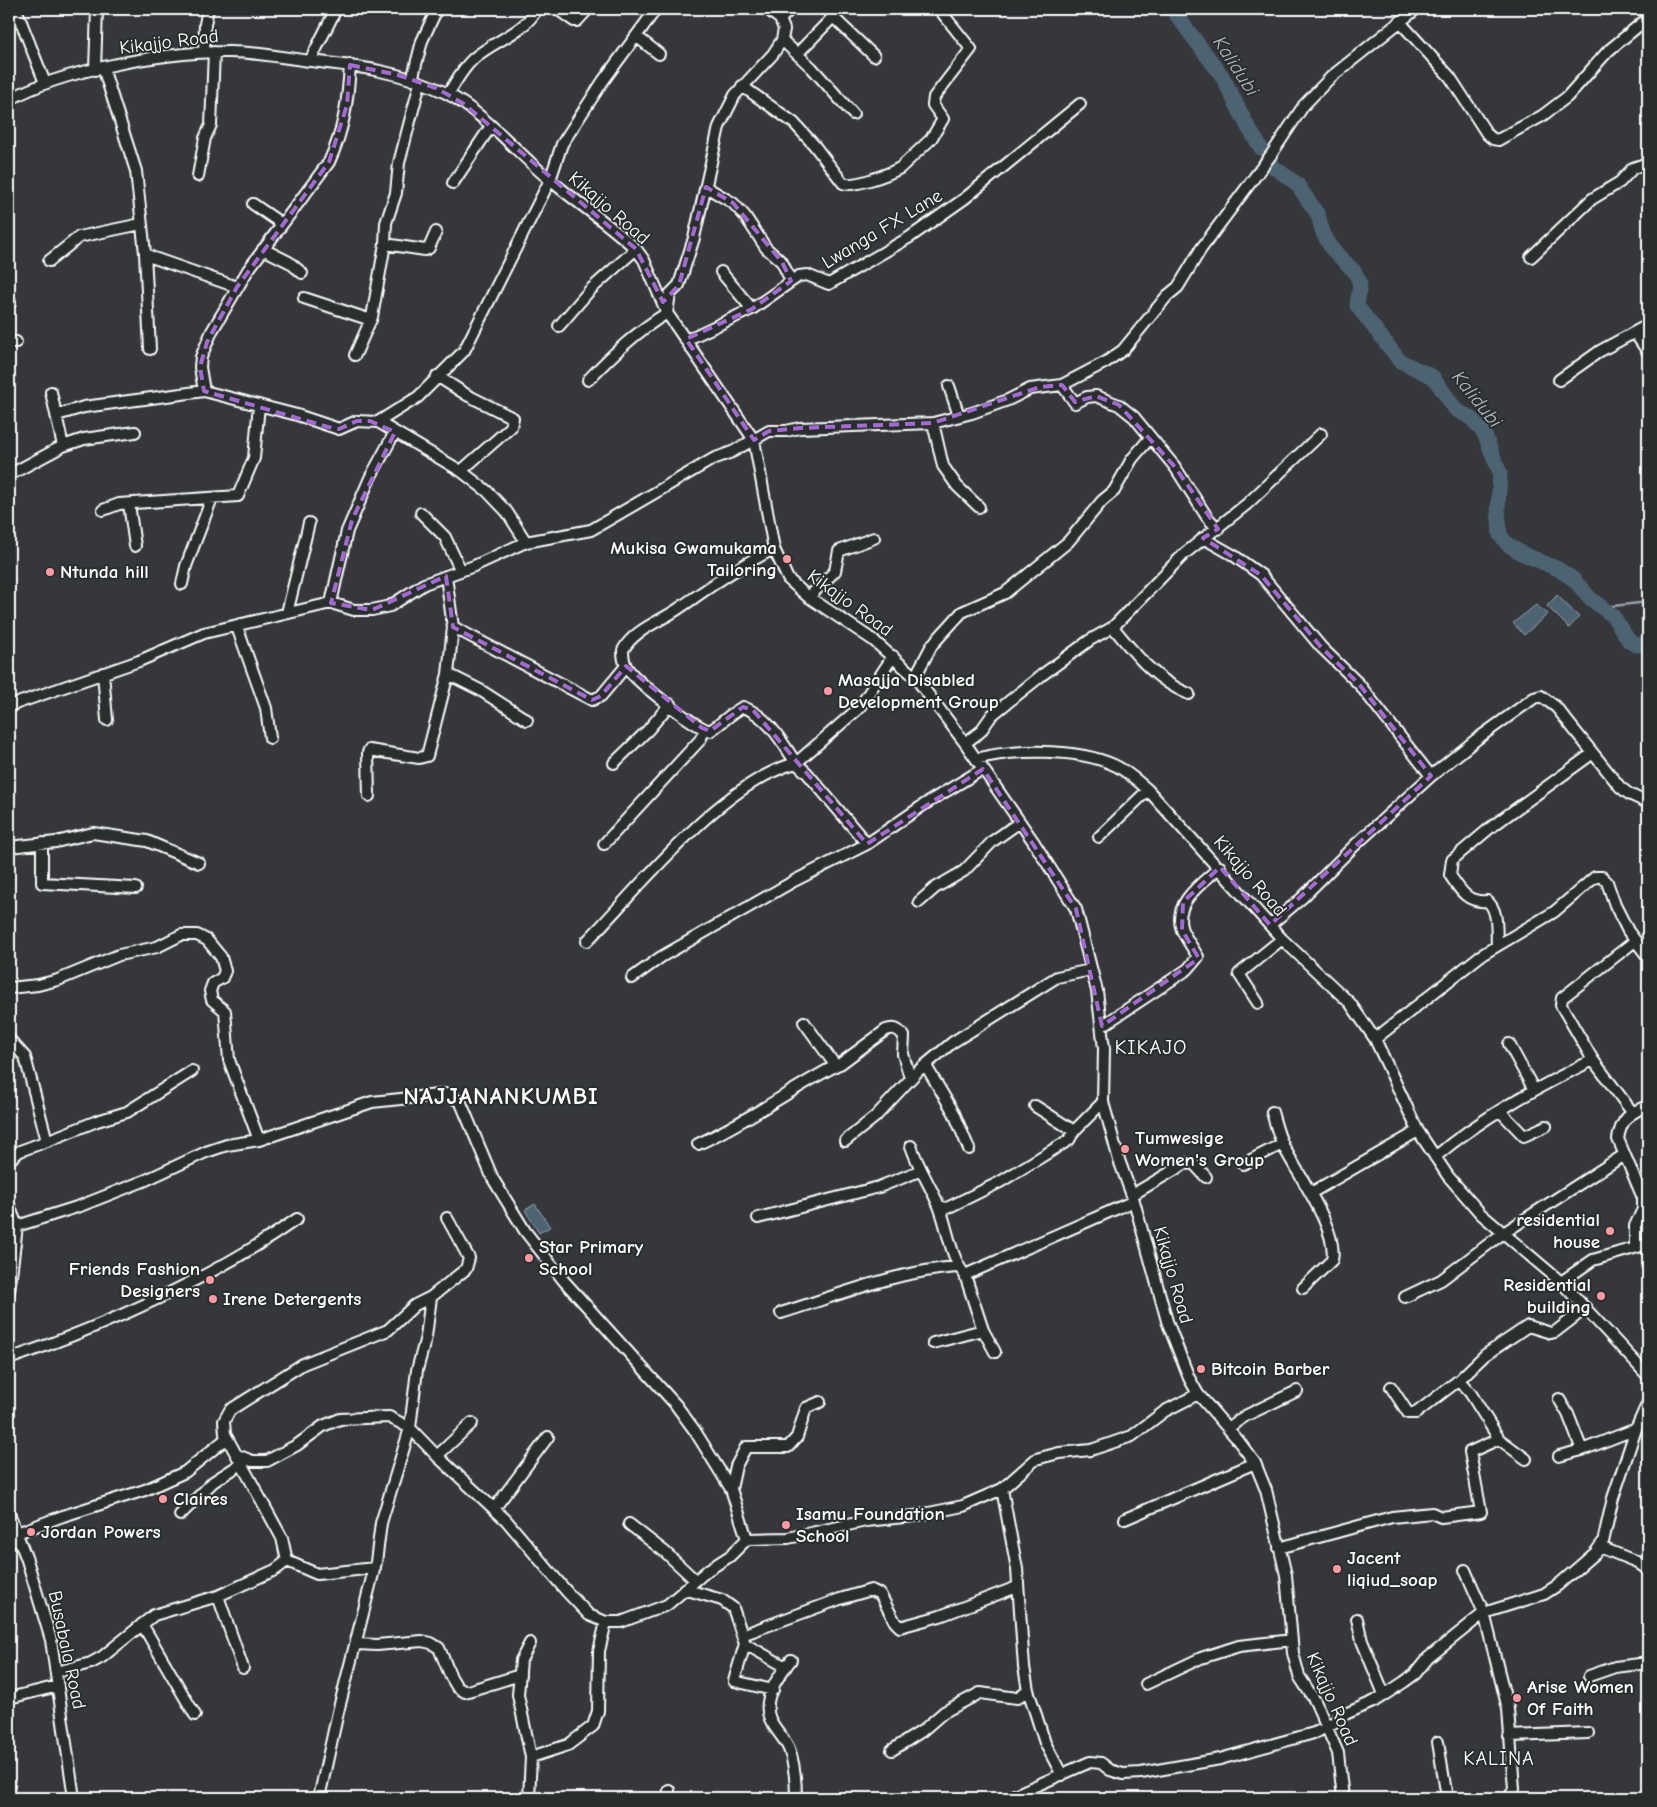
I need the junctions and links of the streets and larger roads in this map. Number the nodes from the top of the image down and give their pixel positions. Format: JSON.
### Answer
{"nodes":[{"id":1,"x":16,"y":9,"type":"edge"},
{"id":2,"x":97,"y":9,"type":"edge"},
{"id":3,"x":208,"y":9,"type":"edge"},
{"id":4,"x":336,"y":9,"type":"edge"},
{"id":5,"x":437,"y":9,"type":"edge"},
{"id":6,"x":537,"y":9,"type":"edge"},
{"id":7,"x":557,"y":9,"type":"edge"},
{"id":8,"x":588,"y":9,"type":"edge"},
{"id":9,"x":656,"y":9,"type":"edge"},
{"id":10,"x":767,"y":9,"type":"edge"},
{"id":11,"x":791,"y":9,"type":"edge"},
{"id":12,"x":939,"y":9,"type":"edge"},
{"id":13,"x":1416,"y":9,"type":"edge"},
{"id":14,"x":1648,"y":18,"type":"edge"},
{"id":15,"x":780,"y":19,"type":"junction"},
{"id":16,"x":1400,"y":22,"type":"junction"},
{"id":17,"x":636,"y":36,"type":"junction"},
{"id":18,"x":782,"y":40,"type":"junction"},
{"id":19,"x":209,"y":52,"type":"junction"},
{"id":20,"x":659,"y":54,"type":"dead end"},
{"id":21,"x":797,"y":54,"type":"junction"},
{"id":22,"x":874,"y":56,"type":"dead end"},
{"id":23,"x":310,"y":61,"type":"junction"},
{"id":24,"x":350,"y":65,"type":"junction"},
{"id":25,"x":99,"y":69,"type":"junction"},
{"id":26,"x":416,"y":81,"type":"junction"},
{"id":27,"x":46,"y":83,"type":"junction"},
{"id":28,"x":742,"y":86,"type":"junction"},
{"id":29,"x":448,"y":94,"type":"junction"},
{"id":30,"x":9,"y":100,"type":"edge"},
{"id":31,"x":1080,"y":104,"type":"dead end"},
{"id":32,"x":852,"y":114,"type":"dead end"},
{"id":33,"x":491,"y":126,"type":"junction"},
{"id":34,"x":1648,"y":164,"type":"edge"},
{"id":35,"x":198,"y":176,"type":"dead end"},
{"id":36,"x":550,"y":180,"type":"junction"},
{"id":37,"x":454,"y":182,"type":"dead end"},
{"id":38,"x":706,"y":187,"type":"junction"},
{"id":39,"x":253,"y":204,"type":"dead end"},
{"id":40,"x":141,"y":224,"type":"junction"},
{"id":41,"x":282,"y":224,"type":"junction"},
{"id":42,"x":436,"y":232,"type":"dead end"},
{"id":43,"x":385,"y":244,"type":"junction"},
{"id":44,"x":263,"y":249,"type":"junction"},
{"id":45,"x":636,"y":249,"type":"junction"},
{"id":46,"x":145,"y":253,"type":"junction"},
{"id":47,"x":1531,"y":257,"type":"dead end"},
{"id":48,"x":49,"y":261,"type":"dead end"},
{"id":49,"x":721,"y":272,"type":"dead end"},
{"id":50,"x":302,"y":273,"type":"dead end"},
{"id":51,"x":792,"y":281,"type":"junction"},
{"id":52,"x":237,"y":287,"type":"junction"},
{"id":53,"x":304,"y":298,"type":"dead end"},
{"id":54,"x":752,"y":309,"type":"junction"},
{"id":55,"x":667,"y":313,"type":"junction"},
{"id":56,"x":371,"y":320,"type":"junction"},
{"id":57,"x":1648,"y":325,"type":"edge"},
{"id":58,"x":559,"y":326,"type":"dead end"},
{"id":59,"x":1635,"y":333,"type":"junction"},
{"id":60,"x":686,"y":340,"type":"junction"},
{"id":61,"x":150,"y":349,"type":"dead end"},
{"id":62,"x":1648,"y":352,"type":"edge"},
{"id":63,"x":355,"y":355,"type":"dead end"},
{"id":64,"x":437,"y":376,"type":"junction"},
{"id":65,"x":588,"y":380,"type":"dead end"},
{"id":66,"x":1559,"y":380,"type":"dead end"},
{"id":67,"x":1062,"y":385,"type":"junction"},
{"id":68,"x":949,"y":386,"type":"dead end"},
{"id":69,"x":204,"y":391,"type":"junction"},
{"id":70,"x":51,"y":392,"type":"dead end"},
{"id":71,"x":258,"y":405,"type":"junction"},
{"id":72,"x":57,"y":415,"type":"junction"},
{"id":73,"x":959,"y":416,"type":"junction"},
{"id":74,"x":378,"y":422,"type":"junction"},
{"id":75,"x":933,"y":423,"type":"junction"},
{"id":76,"x":135,"y":432,"type":"dead end"},
{"id":77,"x":395,"y":432,"type":"junction"},
{"id":78,"x":1321,"y":434,"type":"dead end"},
{"id":79,"x":1150,"y":438,"type":"junction"},
{"id":80,"x":754,"y":440,"type":"junction"},
{"id":81,"x":63,"y":446,"type":"junction"},
{"id":82,"x":461,"y":471,"type":"junction"},
{"id":83,"x":9,"y":476,"type":"edge"},
{"id":84,"x":212,"y":498,"type":"junction"},
{"id":85,"x":129,"y":504,"type":"junction"},
{"id":86,"x":979,"y":507,"type":"dead end"},
{"id":87,"x":103,"y":510,"type":"dead end"},
{"id":88,"x":421,"y":513,"type":"dead end"},
{"id":89,"x":309,"y":523,"type":"dead end"},
{"id":90,"x":1218,"y":529,"type":"junction"},
{"id":91,"x":874,"y":538,"type":"dead end"},
{"id":92,"x":1203,"y":538,"type":"junction"},
{"id":93,"x":526,"y":542,"type":"junction"},
{"id":94,"x":135,"y":546,"type":"dead end"},
{"id":95,"x":774,"y":549,"type":"junction"},
{"id":96,"x":461,"y":571,"type":"junction"},
{"id":97,"x":446,"y":576,"type":"junction"},
{"id":98,"x":182,"y":584,"type":"dead end"},
{"id":99,"x":809,"y":598,"type":"junction"},
{"id":100,"x":330,"y":604,"type":"junction"},
{"id":101,"x":288,"y":613,"type":"junction"},
{"id":102,"x":237,"y":627,"type":"junction"},
{"id":103,"x":453,"y":627,"type":"junction"},
{"id":104,"x":1113,"y":627,"type":"junction"},
{"id":105,"x":893,"y":656,"type":"junction"},
{"id":106,"x":626,"y":666,"type":"junction"},
{"id":107,"x":103,"y":673,"type":"junction"},
{"id":108,"x":448,"y":674,"type":"junction"},
{"id":109,"x":915,"y":677,"type":"junction"},
{"id":110,"x":1189,"y":694,"type":"dead end"},
{"id":111,"x":670,"y":704,"type":"junction"},
{"id":112,"x":9,"y":706,"type":"edge"},
{"id":113,"x":107,"y":720,"type":"dead end"},
{"id":114,"x":527,"y":720,"type":"dead end"},
{"id":115,"x":705,"y":729,"type":"junction"},
{"id":116,"x":270,"y":738,"type":"dead end"},
{"id":117,"x":965,"y":743,"type":"junction"},
{"id":118,"x":1593,"y":753,"type":"junction"},
{"id":119,"x":976,"y":759,"type":"junction"},
{"id":120,"x":796,"y":763,"type":"junction"},
{"id":121,"x":614,"y":764,"type":"dead end"},
{"id":122,"x":983,"y":769,"type":"junction"},
{"id":123,"x":1431,"y":776,"type":"junction"},
{"id":124,"x":1148,"y":790,"type":"junction"},
{"id":125,"x":369,"y":796,"type":"dead end"},
{"id":126,"x":1648,"y":803,"type":"edge"},
{"id":127,"x":1020,"y":822,"type":"junction"},
{"id":128,"x":1099,"y":837,"type":"dead end"},
{"id":129,"x":42,"y":843,"type":"junction"},
{"id":130,"x":604,"y":844,"type":"dead end"},
{"id":131,"x":867,"y":844,"type":"junction"},
{"id":132,"x":9,"y":847,"type":"edge"},
{"id":133,"x":199,"y":863,"type":"dead end"},
{"id":134,"x":1220,"y":867,"type":"junction"},
{"id":135,"x":136,"y":888,"type":"dead end"},
{"id":136,"x":919,"y":902,"type":"dead end"},
{"id":137,"x":1270,"y":925,"type":"junction"},
{"id":138,"x":1282,"y":939,"type":"junction"},
{"id":139,"x":587,"y":941,"type":"dead end"},
{"id":140,"x":1635,"y":941,"type":"junction"},
{"id":141,"x":1496,"y":945,"type":"junction"},
{"id":142,"x":1648,"y":957,"type":"edge"},
{"id":143,"x":1092,"y":970,"type":"junction"},
{"id":144,"x":632,"y":978,"type":"dead end"},
{"id":145,"x":9,"y":988,"type":"edge"},
{"id":146,"x":1258,"y":1003,"type":"dead end"},
{"id":147,"x":804,"y":1022,"type":"dead end"},
{"id":148,"x":1102,"y":1026,"type":"junction"},
{"id":149,"x":9,"y":1039,"type":"edge"},
{"id":150,"x":1375,"y":1039,"type":"junction"},
{"id":151,"x":1509,"y":1044,"type":"dead end"},
{"id":152,"x":1593,"y":1060,"type":"junction"},
{"id":153,"x":837,"y":1065,"type":"junction"},
{"id":154,"x":926,"y":1066,"type":"junction"},
{"id":155,"x":192,"y":1071,"type":"dead end"},
{"id":156,"x":910,"y":1078,"type":"junction"},
{"id":157,"x":1534,"y":1090,"type":"junction"},
{"id":158,"x":1103,"y":1102,"type":"junction"},
{"id":159,"x":1035,"y":1106,"type":"dead end"},
{"id":160,"x":1648,"y":1106,"type":"edge"},
{"id":161,"x":1500,"y":1110,"type":"junction"},
{"id":162,"x":1272,"y":1112,"type":"dead end"},
{"id":163,"x":1632,"y":1112,"type":"junction"},
{"id":164,"x":1546,"y":1126,"type":"dead end"},
{"id":165,"x":1074,"y":1131,"type":"junction"},
{"id":166,"x":1418,"y":1131,"type":"junction"},
{"id":167,"x":259,"y":1140,"type":"junction"},
{"id":168,"x":47,"y":1141,"type":"junction"},
{"id":169,"x":844,"y":1141,"type":"dead end"},
{"id":170,"x":698,"y":1144,"type":"dead end"},
{"id":171,"x":1282,"y":1144,"type":"junction"},
{"id":172,"x":911,"y":1146,"type":"dead end"},
{"id":173,"x":969,"y":1149,"type":"dead end"},
{"id":174,"x":1624,"y":1155,"type":"junction"},
{"id":175,"x":1435,"y":1157,"type":"junction"},
{"id":176,"x":9,"y":1160,"type":"edge"},
{"id":177,"x":1243,"y":1164,"type":"dead end"},
{"id":178,"x":919,"y":1171,"type":"junction"},
{"id":179,"x":1206,"y":1177,"type":"dead end"},
{"id":180,"x":1311,"y":1193,"type":"junction"},
{"id":181,"x":1133,"y":1198,"type":"junction"},
{"id":182,"x":9,"y":1205,"type":"edge"},
{"id":183,"x":939,"y":1206,"type":"junction"},
{"id":184,"x":446,"y":1218,"type":"dead end"},
{"id":185,"x":758,"y":1218,"type":"dead end"},
{"id":186,"x":297,"y":1219,"type":"dead end"},
{"id":187,"x":17,"y":1226,"type":"junction"},
{"id":188,"x":1502,"y":1234,"type":"junction"},
{"id":189,"x":1648,"y":1244,"type":"edge"},
{"id":190,"x":1635,"y":1247,"type":"junction"},
{"id":191,"x":958,"y":1267,"type":"junction"},
{"id":192,"x":965,"y":1275,"type":"junction"},
{"id":193,"x":1561,"y":1282,"type":"junction"},
{"id":194,"x":1303,"y":1288,"type":"dead end"},
{"id":195,"x":9,"y":1292,"type":"edge"},
{"id":196,"x":431,"y":1297,"type":"junction"},
{"id":197,"x":1405,"y":1297,"type":"dead end"},
{"id":198,"x":1586,"y":1308,"type":"junction"},
{"id":199,"x":781,"y":1313,"type":"dead end"},
{"id":200,"x":983,"y":1330,"type":"junction"},
{"id":201,"x":933,"y":1343,"type":"dead end"},
{"id":202,"x":994,"y":1352,"type":"dead end"},
{"id":203,"x":9,"y":1359,"type":"edge"},
{"id":204,"x":1648,"y":1376,"type":"edge"},
{"id":205,"x":1459,"y":1380,"type":"junction"},
{"id":206,"x":1392,"y":1386,"type":"dead end"},
{"id":207,"x":1297,"y":1391,"type":"dead end"},
{"id":208,"x":1198,"y":1394,"type":"junction"},
{"id":209,"x":1559,"y":1398,"type":"dead end"},
{"id":210,"x":820,"y":1402,"type":"dead end"},
{"id":211,"x":1648,"y":1402,"type":"edge"},
{"id":212,"x":472,"y":1423,"type":"dead end"},
{"id":213,"x":410,"y":1428,"type":"junction"},
{"id":214,"x":1228,"y":1428,"type":"junction"},
{"id":215,"x":1636,"y":1429,"type":"junction"},
{"id":216,"x":548,"y":1437,"type":"dead end"},
{"id":217,"x":227,"y":1438,"type":"junction"},
{"id":218,"x":1499,"y":1439,"type":"junction"},
{"id":219,"x":1582,"y":1450,"type":"junction"},
{"id":220,"x":437,"y":1456,"type":"junction"},
{"id":221,"x":1559,"y":1456,"type":"dead end"},
{"id":222,"x":1526,"y":1459,"type":"dead end"},
{"id":223,"x":239,"y":1460,"type":"junction"},
{"id":224,"x":1255,"y":1463,"type":"junction"},
{"id":225,"x":731,"y":1489,"type":"junction"},
{"id":226,"x":1002,"y":1489,"type":"junction"},
{"id":227,"x":494,"y":1509,"type":"junction"},
{"id":228,"x":9,"y":1514,"type":"edge"},
{"id":229,"x":180,"y":1514,"type":"dead end"},
{"id":230,"x":1125,"y":1519,"type":"dead end"},
{"id":231,"x":629,"y":1524,"type":"dead end"},
{"id":232,"x":18,"y":1536,"type":"junction"},
{"id":233,"x":747,"y":1538,"type":"junction"},
{"id":234,"x":9,"y":1542,"type":"edge"},
{"id":235,"x":1279,"y":1548,"type":"junction"},
{"id":236,"x":1600,"y":1548,"type":"junction"},
{"id":237,"x":287,"y":1561,"type":"junction"},
{"id":238,"x":375,"y":1568,"type":"junction"},
{"id":239,"x":1465,"y":1570,"type":"dead end"},
{"id":240,"x":1648,"y":1570,"type":"edge"},
{"id":241,"x":695,"y":1580,"type":"junction"},
{"id":242,"x":1017,"y":1587,"type":"junction"},
{"id":243,"x":684,"y":1589,"type":"junction"},
{"id":244,"x":218,"y":1596,"type":"junction"},
{"id":245,"x":1484,"y":1614,"type":"junction"},
{"id":246,"x":1358,"y":1619,"type":"dead end"},
{"id":247,"x":606,"y":1622,"type":"junction"},
{"id":248,"x":142,"y":1624,"type":"junction"},
{"id":249,"x":744,"y":1639,"type":"junction"},
{"id":250,"x":1292,"y":1640,"type":"junction"},
{"id":251,"x":530,"y":1643,"type":"dead end"},
{"id":252,"x":357,"y":1644,"type":"junction"},
{"id":253,"x":1648,"y":1663,"type":"edge"},
{"id":254,"x":243,"y":1668,"type":"dead end"},
{"id":255,"x":56,"y":1672,"type":"junction"},
{"id":256,"x":520,"y":1675,"type":"junction"},
{"id":257,"x":1589,"y":1676,"type":"dead end"},
{"id":258,"x":1146,"y":1684,"type":"dead end"},
{"id":259,"x":58,"y":1686,"type":"junction"},
{"id":260,"x":773,"y":1690,"type":"junction"},
{"id":261,"x":1028,"y":1690,"type":"junction"},
{"id":262,"x":1384,"y":1694,"type":"junction"},
{"id":263,"x":9,"y":1698,"type":"edge"},
{"id":264,"x":195,"y":1715,"type":"dead end"},
{"id":265,"x":1328,"y":1727,"type":"junction"},
{"id":266,"x":1588,"y":1733,"type":"dead end"},
{"id":267,"x":1509,"y":1736,"type":"junction"},
{"id":268,"x":1438,"y":1742,"type":"dead end"},
{"id":269,"x":892,"y":1750,"type":"dead end"},
{"id":270,"x":531,"y":1756,"type":"junction"},
{"id":271,"x":1062,"y":1775,"type":"junction"},
{"id":272,"x":74,"y":1798,"type":"edge"},
{"id":273,"x":319,"y":1798,"type":"edge"},
{"id":274,"x":529,"y":1798,"type":"edge"},
{"id":275,"x":796,"y":1798,"type":"edge"},
{"id":276,"x":1008,"y":1798,"type":"edge"},
{"id":277,"x":1343,"y":1798,"type":"edge"},
{"id":278,"x":1447,"y":1798,"type":"edge"},
{"id":279,"x":1509,"y":1798,"type":"edge"}],
"edges":[{"from":1,"to":27,"type":"street"},
{"from":2,"to":25,"type":"street"},
{"from":3,"to":19,"type":"street"},
{"from":4,"to":23,"type":"street"},
{"from":5,"to":26,"type":"street"},
{"from":6,"to":29,"type":"street"},
{"from":7,"to":8,"type":"street"},
{"from":9,"to":17,"type":"street"},
{"from":10,"to":15,"type":"street"},
{"from":11,"to":15,"type":"street"},
{"from":12,"to":28,"type":"street"},
{"from":13,"to":16,"type":"street"},
{"from":14,"to":16,"type":"street"},
{"from":15,"to":18,"type":"street"},
{"from":16,"to":67,"type":"street"},
{"from":17,"to":20,"type":"street"},
{"from":17,"to":36,"type":"street"},
{"from":18,"to":21,"type":"street"},
{"from":18,"to":28,"type":"street"},
{"from":19,"to":23,"type":"street","name":"Kikajjo Road"},
{"from":19,"to":25,"type":"street","name":"Kikajjo Road"},
{"from":19,"to":35,"type":"street"},
{"from":21,"to":22,"type":"street"},
{"from":21,"to":32,"type":"street"},
{"from":23,"to":24,"type":"street","name":"Kikajjo Road"},
{"from":24,"to":26,"type":"street","name":"Kikajjo Road"},
{"from":24,"to":41,"type":"street"},
{"from":25,"to":27,"type":"street","name":"Kikajjo Road"},
{"from":25,"to":40,"type":"street"},
{"from":26,"to":29,"type":"street","name":"Kikajjo Road"},
{"from":26,"to":43,"type":"street"},
{"from":27,"to":30,"type":"street","name":"Kikajjo Road"},
{"from":28,"to":38,"type":"street"},
{"from":29,"to":33,"type":"street","name":"Kikajjo Road"},
{"from":31,"to":51,"type":"street","name":"Lwanga FX Lane"},
{"from":33,"to":36,"type":"street","name":"Kikajjo Road"},
{"from":33,"to":37,"type":"street"},
{"from":34,"to":47,"type":"street"},
{"from":36,"to":45,"type":"street","name":"Kikajjo Road"},
{"from":36,"to":64,"type":"street"},
{"from":38,"to":51,"type":"street"},
{"from":38,"to":55,"type":"street"},
{"from":39,"to":41,"type":"street"},
{"from":40,"to":46,"type":"street"},
{"from":40,"to":48,"type":"street"},
{"from":41,"to":44,"type":"street"},
{"from":42,"to":43,"type":"street"},
{"from":43,"to":56,"type":"street"},
{"from":44,"to":50,"type":"street"},
{"from":44,"to":52,"type":"street"},
{"from":45,"to":55,"type":"street","name":"Kikajjo Road"},
{"from":45,"to":58,"type":"street"},
{"from":46,"to":52,"type":"street"},
{"from":46,"to":61,"type":"street"},
{"from":49,"to":54,"type":"street"},
{"from":51,"to":54,"type":"street","name":"Lwanga FX Lane"},
{"from":52,"to":69,"type":"street"},
{"from":53,"to":56,"type":"street"},
{"from":54,"to":60,"type":"street","name":"Lwanga FX Lane"},
{"from":55,"to":60,"type":"street","name":"Kikajjo Road"},
{"from":55,"to":65,"type":"street"},
{"from":56,"to":63,"type":"street"},
{"from":57,"to":59,"type":"street"},
{"from":59,"to":62,"type":"street"},
{"from":59,"to":66,"type":"street"},
{"from":60,"to":80,"type":"street","name":"Kikajjo Road"},
{"from":64,"to":74,"type":"street"},
{"from":64,"to":82,"type":"street"},
{"from":67,"to":73,"type":"street"},
{"from":67,"to":79,"type":"street"},
{"from":68,"to":73,"type":"street"},
{"from":69,"to":71,"type":"street"},
{"from":69,"to":72,"type":"street"},
{"from":70,"to":72,"type":"street"},
{"from":71,"to":74,"type":"street"},
{"from":71,"to":84,"type":"street"},
{"from":72,"to":81,"type":"street"},
{"from":73,"to":75,"type":"street"},
{"from":74,"to":77,"type":"street"},
{"from":75,"to":80,"type":"street"},
{"from":75,"to":86,"type":"street"},
{"from":76,"to":81,"type":"street"},
{"from":77,"to":82,"type":"street"},
{"from":77,"to":100,"type":"street"},
{"from":78,"to":90,"type":"street"},
{"from":79,"to":90,"type":"street"},
{"from":79,"to":109,"type":"street"},
{"from":80,"to":93,"type":"street"},
{"from":80,"to":95,"type":"street","name":"Kikajjo Road"},
{"from":81,"to":83,"type":"street"},
{"from":82,"to":93,"type":"street"},
{"from":84,"to":85,"type":"street"},
{"from":84,"to":98,"type":"street"},
{"from":85,"to":87,"type":"street"},
{"from":85,"to":94,"type":"street"},
{"from":88,"to":96,"type":"street"},
{"from":89,"to":101,"type":"street"},
{"from":90,"to":92,"type":"street"},
{"from":91,"to":99,"type":"street"},
{"from":92,"to":104,"type":"street"},
{"from":92,"to":123,"type":"street"},
{"from":93,"to":96,"type":"street"},
{"from":95,"to":99,"type":"street","name":"Kikajjo Road"},
{"from":95,"to":106,"type":"street"},
{"from":96,"to":97,"type":"street"},
{"from":97,"to":100,"type":"street"},
{"from":97,"to":103,"type":"street"},
{"from":99,"to":105,"type":"street","name":"Kikajjo Road"},
{"from":100,"to":101,"type":"street"},
{"from":101,"to":102,"type":"street"},
{"from":102,"to":107,"type":"street"},
{"from":102,"to":116,"type":"street"},
{"from":103,"to":106,"type":"street"},
{"from":103,"to":108,"type":"street"},
{"from":104,"to":110,"type":"street"},
{"from":104,"to":117,"type":"street"},
{"from":105,"to":109,"type":"street","name":"Kikajjo Road"},
{"from":105,"to":120,"type":"street"},
{"from":106,"to":111,"type":"street"},
{"from":107,"to":112,"type":"street"},
{"from":107,"to":113,"type":"street"},
{"from":108,"to":114,"type":"street"},
{"from":108,"to":125,"type":"street"},
{"from":109,"to":117,"type":"street","name":"Kikajjo Road"},
{"from":111,"to":115,"type":"street"},
{"from":111,"to":121,"type":"street"},
{"from":115,"to":120,"type":"street"},
{"from":115,"to":130,"type":"street"},
{"from":117,"to":119,"type":"street","name":"Kikajjo Road"},
{"from":118,"to":123,"type":"street"},
{"from":118,"to":126,"type":"street"},
{"from":118,"to":141,"type":"street"},
{"from":119,"to":122,"type":"street","name":"Kikajjo Road"},
{"from":119,"to":124,"type":"street","name":"Kikajjo Road"},
{"from":120,"to":131,"type":"street"},
{"from":120,"to":139,"type":"street"},
{"from":122,"to":127,"type":"street","name":"Kikajjo Road"},
{"from":122,"to":131,"type":"street"},
{"from":123,"to":137,"type":"street"},
{"from":124,"to":128,"type":"street"},
{"from":124,"to":134,"type":"street","name":"Kikajjo Road"},
{"from":127,"to":136,"type":"street"},
{"from":127,"to":143,"type":"street","name":"Kikajjo Road"},
{"from":129,"to":132,"type":"street"},
{"from":129,"to":133,"type":"street"},
{"from":129,"to":135,"type":"street"},
{"from":131,"to":144,"type":"street"},
{"from":134,"to":137,"type":"street","name":"Kikajjo Road"},
{"from":134,"to":148,"type":"street"},
{"from":137,"to":138,"type":"street","name":"Kikajjo Road"},
{"from":138,"to":146,"type":"street"},
{"from":138,"to":150,"type":"street","name":"Kikajjo Road"},
{"from":140,"to":141,"type":"street"},
{"from":140,"to":142,"type":"street"},
{"from":140,"to":152,"type":"street"},
{"from":141,"to":150,"type":"street"},
{"from":143,"to":148,"type":"street","name":"Kikajjo Road"},
{"from":143,"to":154,"type":"street"},
{"from":145,"to":167,"type":"street"},
{"from":147,"to":153,"type":"street"},
{"from":148,"to":158,"type":"street","name":"Kikajjo Road"},
{"from":149,"to":168,"type":"street"},
{"from":150,"to":166,"type":"street","name":"Kikajjo Road"},
{"from":151,"to":157,"type":"street"},
{"from":152,"to":157,"type":"street"},
{"from":152,"to":163,"type":"street"},
{"from":153,"to":156,"type":"street"},
{"from":153,"to":170,"type":"street"},
{"from":154,"to":156,"type":"street"},
{"from":154,"to":173,"type":"street"},
{"from":155,"to":168,"type":"street"},
{"from":156,"to":169,"type":"street"},
{"from":157,"to":161,"type":"street"},
{"from":158,"to":165,"type":"street"},
{"from":158,"to":181,"type":"street","name":"Kikajjo Road"},
{"from":159,"to":165,"type":"street"},
{"from":160,"to":163,"type":"street"},
{"from":161,"to":164,"type":"street"},
{"from":161,"to":175,"type":"street"},
{"from":162,"to":171,"type":"street"},
{"from":163,"to":174,"type":"street"},
{"from":165,"to":183,"type":"street"},
{"from":166,"to":175,"type":"street","name":"Kikajjo Road"},
{"from":166,"to":180,"type":"street"},
{"from":167,"to":187,"type":"street"},
{"from":167,"to":225,"type":"street"},
{"from":168,"to":176,"type":"street"},
{"from":171,"to":177,"type":"street"},
{"from":171,"to":180,"type":"street"},
{"from":172,"to":178,"type":"street"},
{"from":174,"to":188,"type":"street"},
{"from":174,"to":190,"type":"street"},
{"from":175,"to":188,"type":"street","name":"Kikajjo Road"},
{"from":178,"to":183,"type":"street"},
{"from":178,"to":185,"type":"street"},
{"from":179,"to":181,"type":"street"},
{"from":180,"to":194,"type":"street"},
{"from":181,"to":192,"type":"street"},
{"from":181,"to":208,"type":"street","name":"Kikajjo Road"},
{"from":182,"to":187,"type":"street"},
{"from":183,"to":191,"type":"street"},
{"from":184,"to":196,"type":"street"},
{"from":186,"to":203,"type":"street"},
{"from":187,"to":195,"type":"street"},
{"from":188,"to":193,"type":"street","name":"Kikajjo Road"},
{"from":188,"to":197,"type":"street"},
{"from":189,"to":190,"type":"street"},
{"from":190,"to":193,"type":"street"},
{"from":191,"to":192,"type":"street"},
{"from":191,"to":199,"type":"street"},
{"from":192,"to":200,"type":"street"},
{"from":193,"to":198,"type":"street","name":"Kikajjo Road"},
{"from":196,"to":213,"type":"street"},
{"from":196,"to":217,"type":"street"},
{"from":198,"to":204,"type":"street","name":"Kikajjo Road"},
{"from":198,"to":205,"type":"street"},
{"from":200,"to":201,"type":"street"},
{"from":200,"to":202,"type":"street"},
{"from":205,"to":206,"type":"street"},
{"from":205,"to":218,"type":"street"},
{"from":207,"to":214,"type":"street"},
{"from":208,"to":214,"type":"street","name":"Kikajjo Road"},
{"from":208,"to":226,"type":"street"},
{"from":209,"to":219,"type":"street"},
{"from":210,"to":225,"type":"street"},
{"from":211,"to":215,"type":"street"},
{"from":212,"to":220,"type":"street"},
{"from":213,"to":220,"type":"street"},
{"from":213,"to":223,"type":"street"},
{"from":213,"to":238,"type":"street"},
{"from":214,"to":224,"type":"street","name":"Kikajjo Road"},
{"from":215,"to":219,"type":"street"},
{"from":215,"to":236,"type":"street"},
{"from":216,"to":227,"type":"street"},
{"from":217,"to":223,"type":"street"},
{"from":217,"to":232,"type":"street"},
{"from":218,"to":222,"type":"street"},
{"from":218,"to":235,"type":"street"},
{"from":219,"to":221,"type":"street"},
{"from":220,"to":227,"type":"street"},
{"from":223,"to":229,"type":"street"},
{"from":223,"to":237,"type":"street"},
{"from":224,"to":230,"type":"street"},
{"from":224,"to":235,"type":"street","name":"Kikajjo Road"},
{"from":225,"to":233,"type":"street"},
{"from":226,"to":233,"type":"street"},
{"from":226,"to":242,"type":"street"},
{"from":227,"to":247,"type":"street"},
{"from":228,"to":232,"type":"street","name":"Busabala Road"},
{"from":231,"to":241,"type":"street"},
{"from":232,"to":234,"type":"street"},
{"from":232,"to":255,"type":"street","name":"Busabala Road"},
{"from":233,"to":241,"type":"street"},
{"from":235,"to":250,"type":"street","name":"Kikajjo Road"},
{"from":236,"to":240,"type":"street"},
{"from":236,"to":245,"type":"street"},
{"from":237,"to":238,"type":"street"},
{"from":237,"to":244,"type":"street"},
{"from":238,"to":252,"type":"street"},
{"from":239,"to":245,"type":"street"},
{"from":241,"to":243,"type":"street"},
{"from":242,"to":249,"type":"street"},
{"from":242,"to":261,"type":"street"},
{"from":243,"to":247,"type":"street"},
{"from":243,"to":249,"type":"street"},
{"from":244,"to":248,"type":"street"},
{"from":244,"to":254,"type":"street"},
{"from":245,"to":262,"type":"street"},
{"from":245,"to":267,"type":"street"},
{"from":246,"to":262,"type":"street"},
{"from":247,"to":270,"type":"street"},
{"from":248,"to":255,"type":"street"},
{"from":248,"to":264,"type":"street"},
{"from":249,"to":260,"type":"street"},
{"from":249,"to":260,"type":"street"},
{"from":250,"to":258,"type":"street"},
{"from":250,"to":265,"type":"street","name":"Kikajjo Road"},
{"from":251,"to":256,"type":"street"},
{"from":252,"to":256,"type":"street"},
{"from":252,"to":273,"type":"street"},
{"from":253,"to":257,"type":"street"},
{"from":255,"to":259,"type":"street","name":"Busabala Road"},
{"from":256,"to":270,"type":"street"},
{"from":259,"to":263,"type":"street"},
{"from":259,"to":272,"type":"street","name":"Busabala Road"},
{"from":260,"to":275,"type":"street"},
{"from":261,"to":269,"type":"street"},
{"from":261,"to":271,"type":"street"},
{"from":262,"to":265,"type":"street"},
{"from":265,"to":271,"type":"street"},
{"from":265,"to":277,"type":"street","name":"Kikajjo Road"},
{"from":266,"to":267,"type":"street"},
{"from":267,"to":279,"type":"street"},
{"from":268,"to":278,"type":"street"},
{"from":270,"to":274,"type":"street"},
{"from":271,"to":276,"type":"street"}]}
